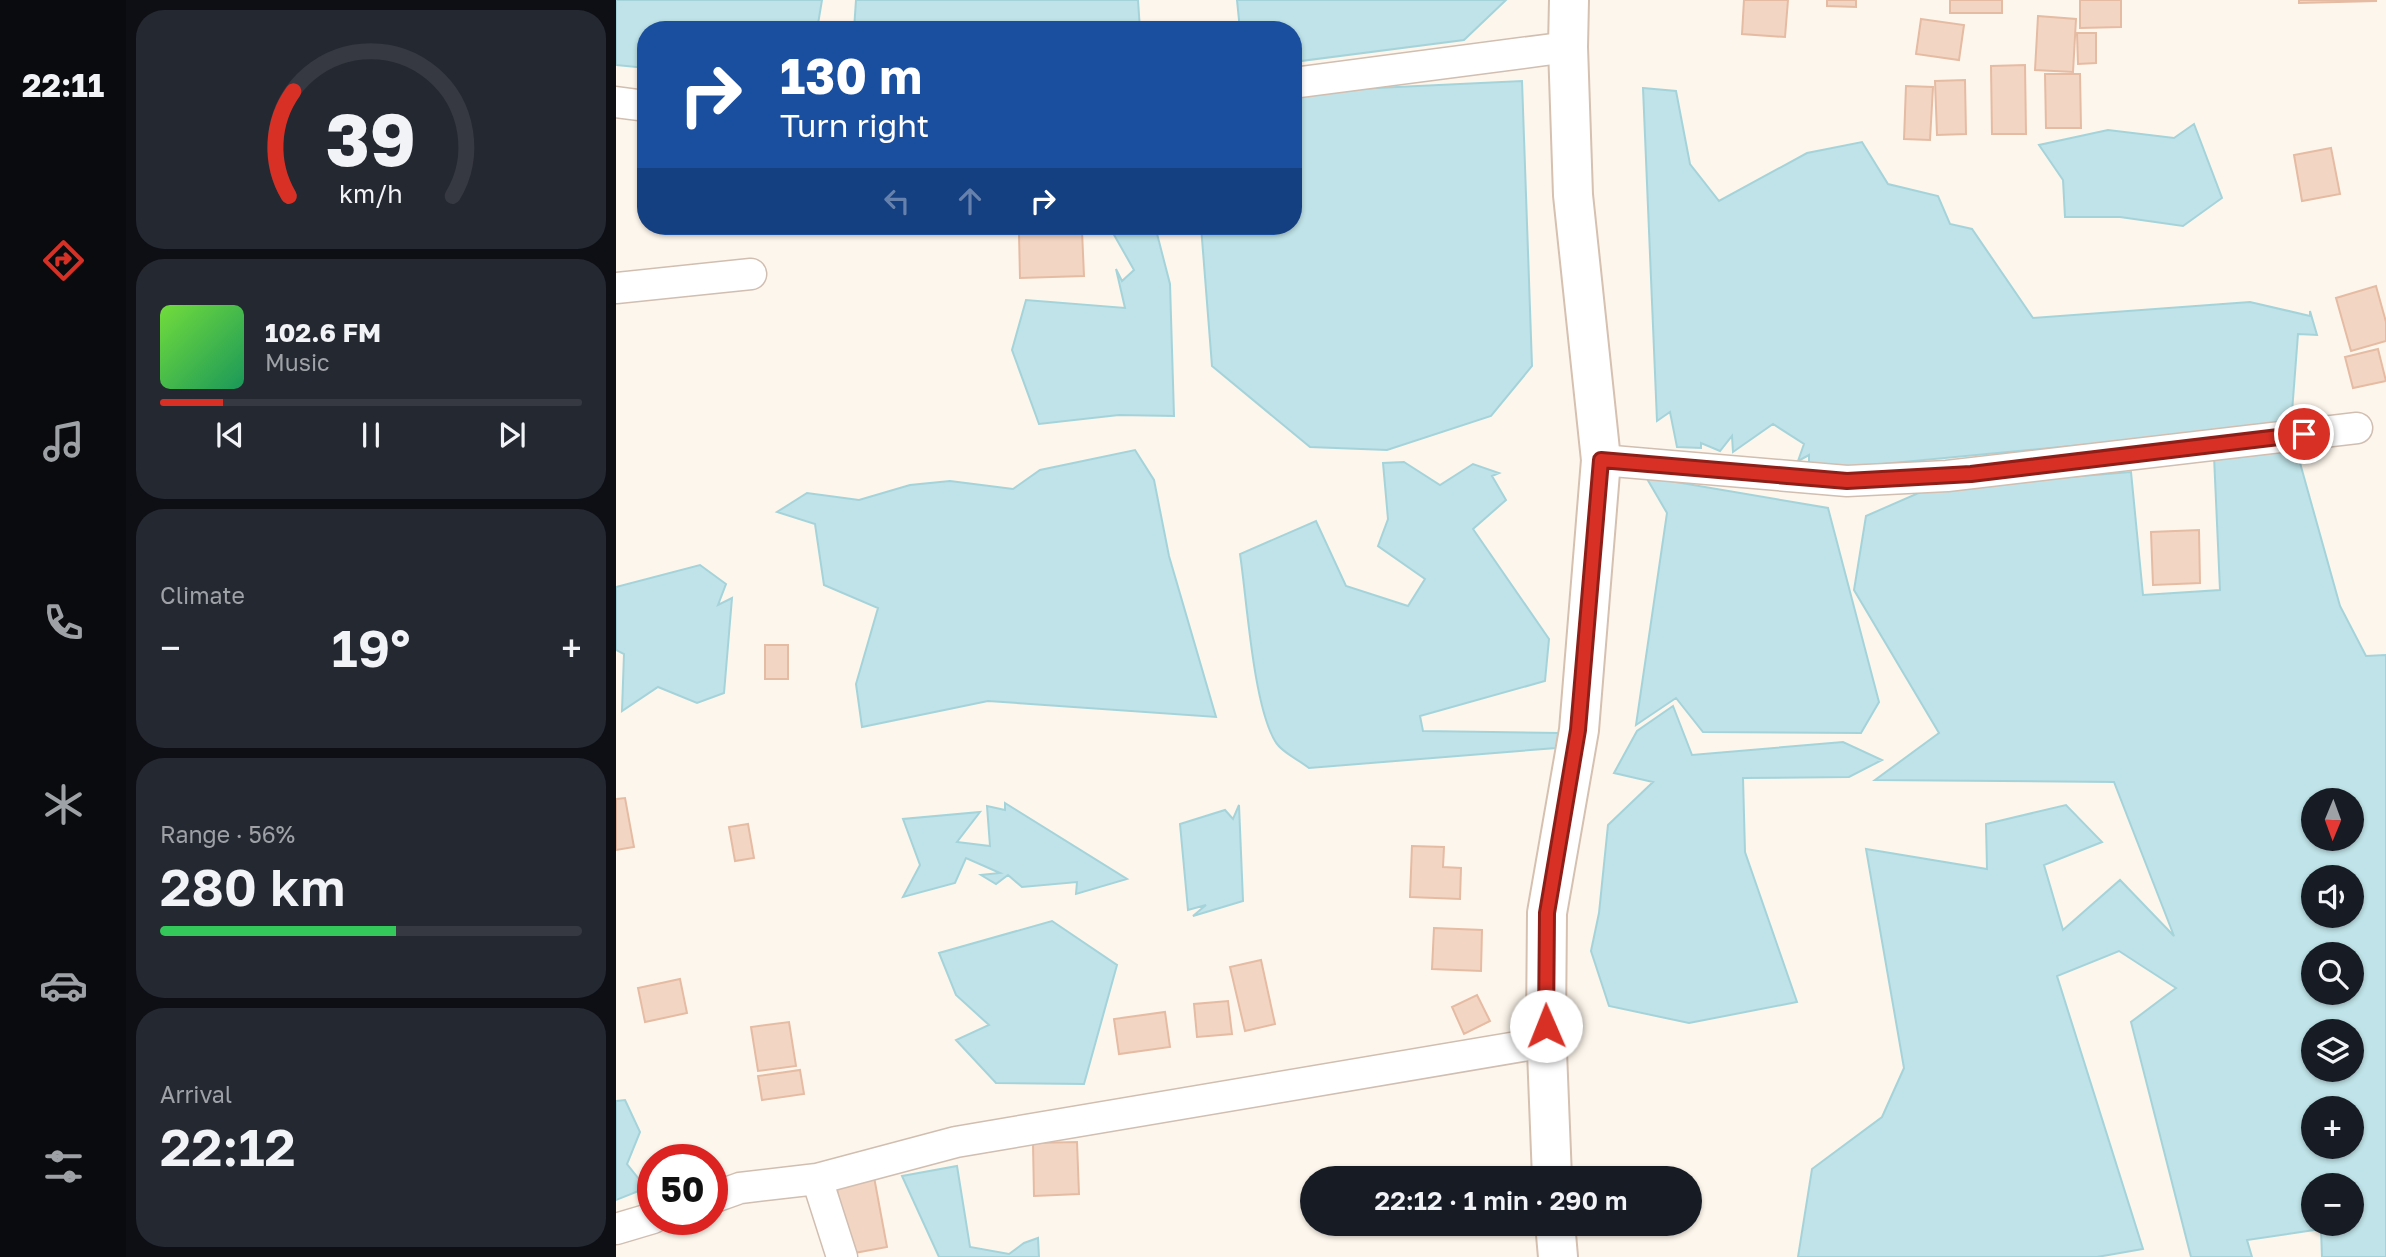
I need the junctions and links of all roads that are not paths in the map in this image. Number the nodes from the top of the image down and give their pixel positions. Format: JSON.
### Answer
{"nodes":[{"id":1,"x":1570,"y":0,"type":"edge"},
{"id":2,"x":1568,"y":47,"type":"junction"},
{"id":3,"x":1302,"y":82,"type":"edge"},
{"id":4,"x":616,"y":102,"type":"edge"},
{"id":5,"x":637,"y":105,"type":"edge"},
{"id":6,"x":751,"y":274,"type":"dead end"},
{"id":7,"x":616,"y":288,"type":"edge"},
{"id":8,"x":2357,"y":428,"type":"dead end"},
{"id":9,"x":1601,"y":460,"type":"junction"},
{"id":10,"x":1546,"y":1042,"type":"junction"},
{"id":11,"x":1551,"y":1166,"type":"edge"},
{"id":12,"x":817,"y":1179,"type":"junction"},
{"id":13,"x":728,"y":1192,"type":"edge"},
{"id":14,"x":637,"y":1223,"type":"edge"},
{"id":15,"x":616,"y":1229,"type":"edge"},
{"id":16,"x":1556,"y":1236,"type":"edge"},
{"id":17,"x":842,"y":1257,"type":"edge"},
{"id":18,"x":1558,"y":1257,"type":"edge"}],
"edges":[{"from":1,"to":2,"type":"main road"},
{"from":2,"to":3,"type":"street"},
{"from":2,"to":9,"type":"main road"},
{"from":4,"to":5,"type":"street"},
{"from":6,"to":7,"type":"street"},
{"from":8,"to":9,"type":"street"},
{"from":9,"to":10,"type":"main road"},
{"from":10,"to":11,"type":"main road"},
{"from":10,"to":12,"type":"street"},
{"from":12,"to":13,"type":"street"},
{"from":12,"to":17,"type":"street"},
{"from":14,"to":15,"type":"street"},
{"from":16,"to":18,"type":"main road"}]}
